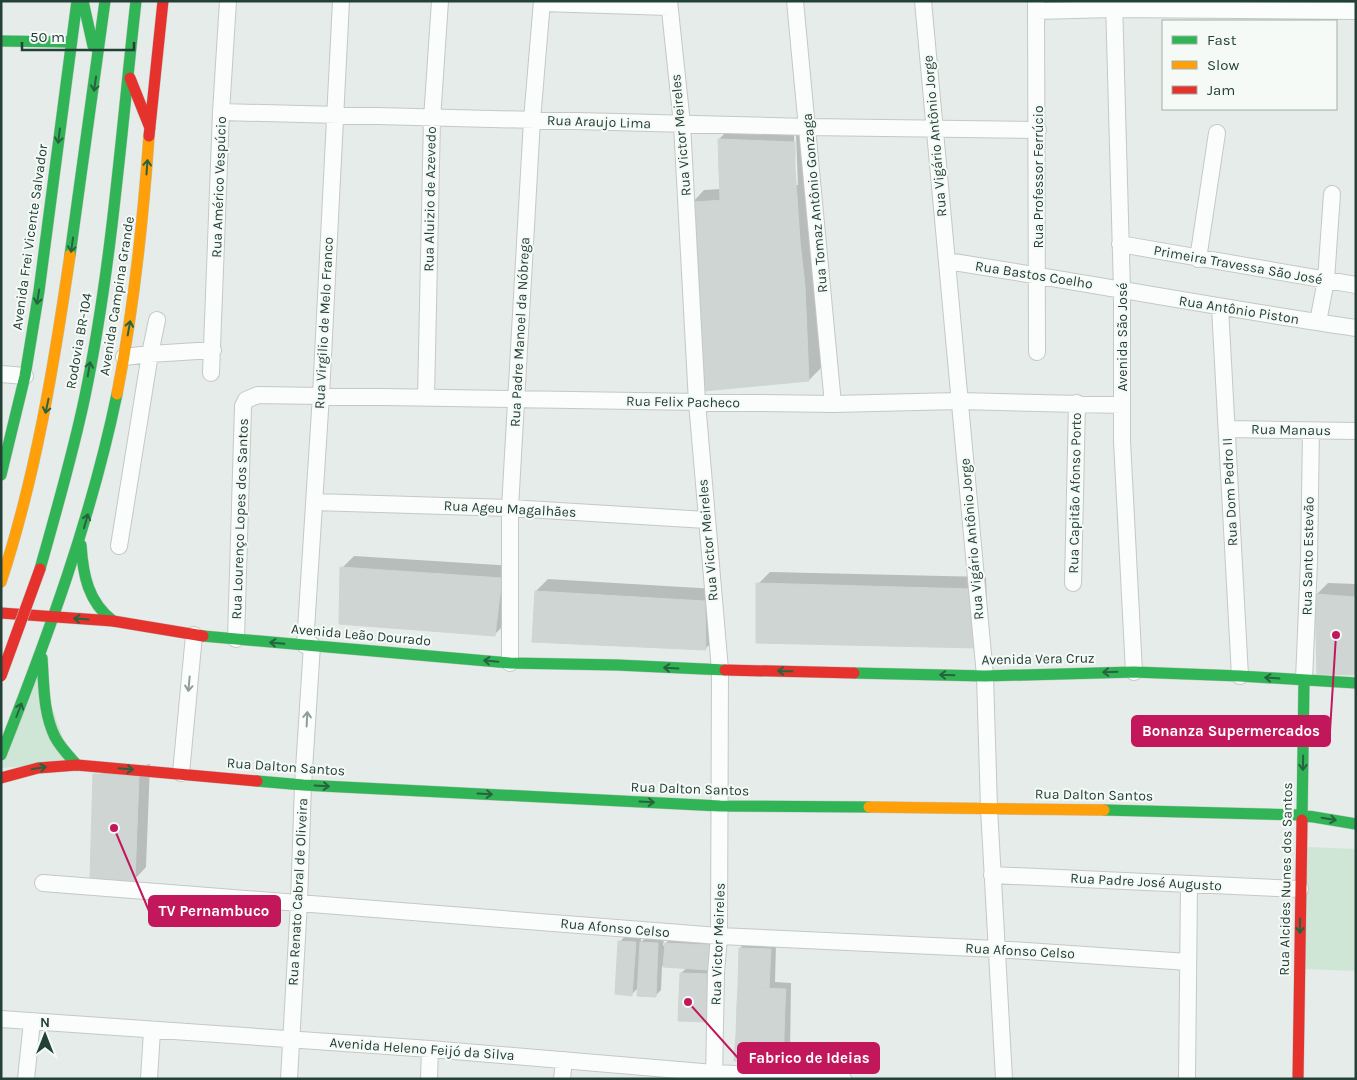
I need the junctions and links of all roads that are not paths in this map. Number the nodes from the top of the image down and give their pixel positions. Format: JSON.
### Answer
{"nodes":[{"id":1,"x":77,"y":1,"type":"edge"},
{"id":2,"x":83,"y":1,"type":"edge"},
{"id":3,"x":105,"y":1,"type":"edge"},
{"id":4,"x":136,"y":1,"type":"edge"},
{"id":5,"x":163,"y":1,"type":"edge"},
{"id":6,"x":228,"y":1,"type":"edge"},
{"id":7,"x":341,"y":1,"type":"edge"},
{"id":8,"x":440,"y":1,"type":"edge"},
{"id":9,"x":795,"y":1,"type":"edge"},
{"id":10,"x":923,"y":1,"type":"edge"},
{"id":11,"x":542,"y":2,"type":"edge"},
{"id":12,"x":669,"y":4,"type":"edge"},
{"id":13,"x":1114,"y":5,"type":"edge"},
{"id":14,"x":1036,"y":6,"type":"edge"},
{"id":15,"x":1356,"y":11,"type":"edge"},
{"id":16,"x":1,"y":41,"type":"edge"},
{"id":17,"x":71,"y":42,"type":"junction"},
{"id":18,"x":98,"y":66,"type":"junction"},
{"id":19,"x":128,"y":74,"type":"junction"},
{"id":20,"x":221,"y":112,"type":"junction"},
{"id":21,"x":334,"y":116,"type":"junction"},
{"id":22,"x":432,"y":119,"type":"junction"},
{"id":23,"x":532,"y":120,"type":"junction"},
{"id":24,"x":682,"y":124,"type":"junction"},
{"id":25,"x":808,"y":127,"type":"junction"},
{"id":26,"x":150,"y":128,"type":"junction"},
{"id":27,"x":934,"y":128,"type":"junction"},
{"id":28,"x":1038,"y":130,"type":"junction"},
{"id":29,"x":1216,"y":133,"type":"dead end"},
{"id":30,"x":1332,"y":194,"type":"dead end"},
{"id":31,"x":1120,"y":244,"type":"junction"},
{"id":32,"x":1198,"y":259,"type":"junction"},
{"id":33,"x":947,"y":261,"type":"junction"},
{"id":34,"x":1038,"y":276,"type":"junction"},
{"id":35,"x":1326,"y":280,"type":"junction"},
{"id":36,"x":1356,"y":285,"type":"edge"},
{"id":37,"x":1122,"y":290,"type":"junction"},
{"id":38,"x":1220,"y":307,"type":"junction"},
{"id":39,"x":158,"y":320,"type":"dead end"},
{"id":40,"x":1318,"y":322,"type":"junction"},
{"id":41,"x":1356,"y":328,"type":"edge"},
{"id":42,"x":213,"y":350,"type":"junction"},
{"id":43,"x":1037,"y":352,"type":"dead end"},
{"id":44,"x":150,"y":354,"type":"junction"},
{"id":45,"x":124,"y":357,"type":"junction"},
{"id":46,"x":212,"y":373,"type":"dead end"},
{"id":47,"x":1,"y":374,"type":"edge"},
{"id":48,"x":25,"y":376,"type":"junction"},
{"id":49,"x":321,"y":395,"type":"junction"},
{"id":50,"x":426,"y":398,"type":"junction"},
{"id":51,"x":246,"y":400,"type":"joint"},
{"id":52,"x":516,"y":400,"type":"junction"},
{"id":53,"x":960,"y":401,"type":"junction"},
{"id":54,"x":697,"y":402,"type":"junction"},
{"id":55,"x":1077,"y":403,"type":"junction"},
{"id":56,"x":833,"y":404,"type":"junction"},
{"id":57,"x":1122,"y":405,"type":"junction"},
{"id":58,"x":1227,"y":429,"type":"junction"},
{"id":59,"x":1310,"y":431,"type":"junction"},
{"id":60,"x":1356,"y":431,"type":"edge"},
{"id":61,"x":1,"y":475,"type":"edge"},
{"id":62,"x":314,"y":502,"type":"junction"},
{"id":63,"x":510,"y":508,"type":"junction"},
{"id":64,"x":706,"y":520,"type":"junction"},
{"id":65,"x":81,"y":538,"type":"junction"},
{"id":66,"x":119,"y":546,"type":"dead end"},
{"id":67,"x":1,"y":582,"type":"edge"},
{"id":68,"x":1074,"y":583,"type":"dead end"},
{"id":69,"x":1,"y":613,"type":"edge"},
{"id":70,"x":54,"y":617,"type":"junction"},
{"id":71,"x":113,"y":621,"type":"junction"},
{"id":72,"x":194,"y":635,"type":"junction"},
{"id":73,"x":236,"y":639,"type":"junction"},
{"id":74,"x":1,"y":641,"type":"edge"},
{"id":75,"x":309,"y":645,"type":"junction"},
{"id":76,"x":41,"y":653,"type":"junction"},
{"id":77,"x":510,"y":663,"type":"junction"},
{"id":78,"x":720,"y":670,"type":"junction"},
{"id":79,"x":1134,"y":672,"type":"junction"},
{"id":80,"x":1,"y":676,"type":"edge"},
{"id":81,"x":985,"y":676,"type":"junction"},
{"id":82,"x":1240,"y":676,"type":"junction"},
{"id":83,"x":1304,"y":680,"type":"junction"},
{"id":84,"x":1356,"y":683,"type":"edge"},
{"id":85,"x":1,"y":755,"type":"edge"},
{"id":86,"x":77,"y":765,"type":"junction"},
{"id":87,"x":181,"y":773,"type":"junction"},
{"id":88,"x":1,"y":778,"type":"edge"},
{"id":89,"x":303,"y":785,"type":"junction"},
{"id":90,"x":720,"y":806,"type":"junction"},
{"id":91,"x":989,"y":808,"type":"junction"},
{"id":92,"x":1302,"y":815,"type":"junction"},
{"id":93,"x":1356,"y":824,"type":"edge"},
{"id":94,"x":992,"y":875,"type":"junction"},
{"id":95,"x":43,"y":882,"type":"dead end"},
{"id":96,"x":1189,"y":884,"type":"junction"},
{"id":97,"x":1300,"y":888,"type":"junction"},
{"id":98,"x":298,"y":902,"type":"junction"},
{"id":99,"x":719,"y":936,"type":"junction"},
{"id":100,"x":997,"y":950,"type":"junction"},
{"id":101,"x":1188,"y":962,"type":"junction"},
{"id":102,"x":1,"y":1020,"type":"edge"},
{"id":103,"x":32,"y":1021,"type":"junction"},
{"id":104,"x":152,"y":1031,"type":"junction"},
{"id":105,"x":290,"y":1040,"type":"junction"},
{"id":106,"x":430,"y":1049,"type":"junction"},
{"id":107,"x":564,"y":1060,"type":"junction"},
{"id":108,"x":714,"y":1076,"type":"edge"},
{"id":109,"x":26,"y":1079,"type":"edge"},
{"id":110,"x":149,"y":1079,"type":"edge"},
{"id":111,"x":288,"y":1079,"type":"edge"},
{"id":112,"x":429,"y":1079,"type":"edge"},
{"id":113,"x":562,"y":1079,"type":"edge"},
{"id":114,"x":843,"y":1079,"type":"edge"},
{"id":115,"x":1004,"y":1079,"type":"edge"},
{"id":116,"x":1187,"y":1079,"type":"edge"},
{"id":117,"x":1298,"y":1079,"type":"edge"}],
"edges":[{"from":1,"to":17,"type":"main road","name":"Avenida Frei Vicente Salvador"},
{"from":2,"to":18,"type":"main road"},
{"from":3,"to":18,"type":"main road","name":"Rodovia BR-104"},
{"from":4,"to":19,"type":"main road","name":"Rodovia BR-104"},
{"from":5,"to":26,"type":"main road","name":"Avenida Campina Grande"},
{"from":6,"to":20,"type":"street","name":"Rua Américo Vespúcio"},
{"from":7,"to":21,"type":"street","name":"Rua Virgilio de Melo Franco"},
{"from":8,"to":22,"type":"street","name":"Rua Aluizio de Azevedo"},
{"from":9,"to":25,"type":"street","name":"Rua Tomaz Antônio Gonzaga"},
{"from":10,"to":27,"type":"street","name":"Rua Vigário Antônio Jorge"},
{"from":11,"to":12,"type":"street"},
{"from":11,"to":23,"type":"street","name":"Rua Padre Manoel da Nóbrega"},
{"from":12,"to":24,"type":"street","name":"Rua Victor Meireles"},
{"from":13,"to":14,"type":"street"},
{"from":13,"to":15,"type":"street"},
{"from":13,"to":31,"type":"street","name":"Avenida São José"},
{"from":14,"to":28,"type":"street","name":"Rua Professor Ferrúcio"},
{"from":16,"to":17,"type":"main road"},
{"from":17,"to":48,"type":"main road","name":"Avenida Frei Vicente Salvador","one_way":true},
{"from":18,"to":67,"type":"main road","name":"Rodovia BR-104","one_way":true},
{"from":19,"to":26,"type":"main road"},
{"from":80,"to":19,"type":"main road","name":"Rodovia BR-104","one_way":true,"bridge":true},
{"from":20,"to":21,"type":"street","name":"Rua Araujo Lima"},
{"from":20,"to":42,"type":"street","name":"Rua Américo Vespúcio"},
{"from":21,"to":22,"type":"street","name":"Rua Araujo Lima"},
{"from":21,"to":49,"type":"street","name":"Rua Virgilio de Melo Franco"},
{"from":22,"to":23,"type":"street","name":"Rua Araujo Lima"},
{"from":22,"to":50,"type":"street","name":"Rua Aluizio de Azevedo"},
{"from":23,"to":24,"type":"street","name":"Rua Araujo Lima"},
{"from":23,"to":52,"type":"street","name":"Rua Padre Manoel da Nóbrega"},
{"from":24,"to":25,"type":"street","name":"Rua Araujo Lima"},
{"from":24,"to":54,"type":"street","name":"Rua Victor Meireles"},
{"from":25,"to":27,"type":"street","name":"Rua Araujo Lima"},
{"from":25,"to":56,"type":"street","name":"Rua Tomaz Antônio Gonzaga"},
{"from":45,"to":26,"type":"main road","name":"Avenida Campina Grande","one_way":true},
{"from":27,"to":28,"type":"street","name":"Rua Araujo Lima"},
{"from":27,"to":33,"type":"street","name":"Rua Vigário Antônio Jorge"},
{"from":28,"to":34,"type":"street","name":"Rua Professor Ferrúcio"},
{"from":29,"to":32,"type":"street"},
{"from":30,"to":35,"type":"street"},
{"from":31,"to":32,"type":"street","name":"Primeira Travessa São José"},
{"from":31,"to":37,"type":"street","name":"Avenida São José"},
{"from":32,"to":35,"type":"street","name":"Primeira Travessa São José"},
{"from":33,"to":34,"type":"street","name":"Rua Bastos Coelho"},
{"from":33,"to":53,"type":"street","name":"Rua Vigário Antônio Jorge"},
{"from":34,"to":37,"type":"street","name":"Rua Bastos Coelho"},
{"from":34,"to":43,"type":"street","name":"Rua Professor Ferrúcio"},
{"from":35,"to":36,"type":"street","name":"Primeira Travessa São José"},
{"from":35,"to":40,"type":"street"},
{"from":37,"to":38,"type":"street","name":"Rua Antônio Piston"},
{"from":37,"to":57,"type":"street","name":"Avenida São José"},
{"from":38,"to":40,"type":"street","name":"Rua Antônio Piston"},
{"from":38,"to":58,"type":"street","name":"Rua Dom Pedro II"},
{"from":39,"to":44,"type":"street"},
{"from":40,"to":41,"type":"street","name":"Rua Antônio Piston"},
{"from":42,"to":44,"type":"street"},
{"from":42,"to":46,"type":"street","name":"Rua Américo Vespúcio"},
{"from":44,"to":45,"type":"street"},
{"from":44,"to":66,"type":"street"},
{"from":65,"to":45,"type":"main road","name":"Avenida Campina Grande","one_way":true},
{"from":47,"to":48,"type":"street"},
{"from":48,"to":61,"type":"main road","name":"Avenida Frei Vicente Salvador"},
{"from":49,"to":50,"type":"street","name":"Rua Felix Pacheco"},
{"from":49,"to":51,"type":"street","name":"Rua Felix Pacheco"},
{"from":49,"to":62,"type":"street","name":"Rua Virgilio de Melo Franco"},
{"from":50,"to":52,"type":"street","name":"Rua Felix Pacheco"},
{"from":51,"to":73,"type":"street","name":"Rua Lourenço Lopes dos Santos"},
{"from":52,"to":54,"type":"street","name":"Rua Felix Pacheco"},
{"from":52,"to":63,"type":"street","name":"Rua Padre Manoel da Nóbrega"},
{"from":53,"to":55,"type":"street","name":"Rua Felix Pacheco"},
{"from":53,"to":56,"type":"street","name":"Rua Felix Pacheco"},
{"from":53,"to":81,"type":"street","name":"Rua Vigário Antônio Jorge"},
{"from":54,"to":56,"type":"street","name":"Rua Felix Pacheco"},
{"from":54,"to":64,"type":"street","name":"Rua Victor Meireles"},
{"from":55,"to":57,"type":"street","name":"Rua Felix Pacheco"},
{"from":55,"to":68,"type":"street","name":"Rua Capitão Afonso Porto"},
{"from":57,"to":79,"type":"street","name":"Avenida São José"},
{"from":58,"to":59,"type":"street","name":"Rua Manaus"},
{"from":58,"to":82,"type":"street","name":"Rua Dom Pedro II"},
{"from":59,"to":60,"type":"street","name":"Rua Manaus"},
{"from":59,"to":83,"type":"street","name":"Rua Santo Estevão"},
{"from":62,"to":63,"type":"street","name":"Rua Ageu Magalhães"},
{"from":62,"to":75,"type":"street","name":"Rua Virgilio de Melo Franco"},
{"from":63,"to":64,"type":"street","name":"Rua Ageu Magalhães"},
{"from":63,"to":77,"type":"street","name":"Rua Padre Manoel da Nóbrega"},
{"from":64,"to":78,"type":"street","name":"Rua Victor Meireles"},
{"from":65,"to":70,"type":"main road","name":"Avenida Campina Grande"},
{"from":65,"to":71,"type":"main road"},
{"from":69,"to":70,"type":"main road","name":"Avenida Leão Dourado"},
{"from":71,"to":70,"type":"main road","name":"Avenida Leão Dourado","one_way":true},
{"from":70,"to":76,"type":"main road","name":"Avenida Campina Grande"},
{"from":71,"to":72,"type":"main road","name":"Avenida Leão Dourado"},
{"from":72,"to":73,"type":"main road","name":"Avenida Leão Dourado"},
{"from":72,"to":87,"type":"street","one_way":true},
{"from":75,"to":73,"type":"main road","name":"Avenida Leão Dourado","one_way":true},
{"from":74,"to":76,"type":"main road"},
{"from":77,"to":75,"type":"main road","name":"Avenida Leão Dourado","one_way":true},
{"from":89,"to":75,"type":"street","name":"Rua Renato Cabral de Oliveira","one_way":true},
{"from":85,"to":76,"type":"main road","name":"Avenida Campina Grande","one_way":true},
{"from":76,"to":86,"type":"main road"},
{"from":78,"to":77,"type":"main road","name":"Avenida Leão Dourado","one_way":true},
{"from":81,"to":78,"type":"main road","name":"Avenida Vera Cruz","one_way":true},
{"from":78,"to":90,"type":"street","name":"Rua Victor Meireles"},
{"from":79,"to":81,"type":"main road","name":"Avenida Vera Cruz","one_way":true},
{"from":79,"to":82,"type":"main road","name":"Avenida Vera Cruz"},
{"from":81,"to":91,"type":"street","name":"Rua Vigário Antônio Jorge"},
{"from":83,"to":82,"type":"main road","name":"Avenida Vera Cruz","one_way":true},
{"from":83,"to":84,"type":"main road","name":"Avenida Vera Cruz"},
{"from":83,"to":92,"type":"main road","name":"Rua Alcides Nunes dos Santos","one_way":true},
{"from":86,"to":87,"type":"main road","name":"Rua Dalton Santos","one_way":true},
{"from":88,"to":86,"type":"main road","name":"Rua Dalton Santos","one_way":true},
{"from":87,"to":89,"type":"main road","name":"Rua Dalton Santos"},
{"from":89,"to":90,"type":"main road","name":"Rua Dalton Santos","one_way":true},
{"from":89,"to":98,"type":"street","name":"Rua Renato Cabral de Oliveira"},
{"from":90,"to":91,"type":"main road","name":"Rua Dalton Santos"},
{"from":90,"to":99,"type":"street","name":"Rua Victor Meireles"},
{"from":91,"to":92,"type":"main road","name":"Rua Dalton Santos"},
{"from":91,"to":94,"type":"street","name":"Rua Vigário Antônio Jorge"},
{"from":92,"to":93,"type":"main road","name":"Rua Dalton Santos","one_way":true},
{"from":92,"to":97,"type":"main road","name":"Rua Alcides Nunes dos Santos"},
{"from":94,"to":96,"type":"street","name":"Rua Padre José Augusto"},
{"from":94,"to":100,"type":"street","name":"Rua Vigário Antônio Jorge"},
{"from":95,"to":98,"type":"street","name":"Rua Afonso Celso"},
{"from":96,"to":97,"type":"street","name":"Rua Padre José Augusto"},
{"from":96,"to":101,"type":"street"},
{"from":97,"to":117,"type":"main road","name":"Rua Alcides Nunes dos Santos","one_way":true},
{"from":98,"to":99,"type":"street","name":"Rua Afonso Celso"},
{"from":98,"to":105,"type":"street","name":"Rua Renato Cabral de Oliveira"},
{"from":99,"to":100,"type":"street","name":"Rua Afonso Celso"},
{"from":99,"to":108,"type":"street","name":"Rua Victor Meireles"},
{"from":100,"to":101,"type":"street","name":"Rua Afonso Celso"},
{"from":100,"to":115,"type":"street","name":"Rua Vigário Antônio Jorge"},
{"from":101,"to":116,"type":"street"},
{"from":102,"to":103,"type":"street","name":"Avenida Heleno Feijó da Silva"},
{"from":103,"to":104,"type":"street","name":"Avenida Heleno Feijó da Silva"},
{"from":103,"to":109,"type":"street"},
{"from":104,"to":105,"type":"street","name":"Avenida Heleno Feijó da Silva"},
{"from":104,"to":110,"type":"street"},
{"from":105,"to":106,"type":"street","name":"Avenida Heleno Feijó da Silva"},
{"from":105,"to":111,"type":"street","name":"Rua Renato Cabral de Oliveira"},
{"from":106,"to":107,"type":"street","name":"Avenida Heleno Feijó da Silva"},
{"from":106,"to":112,"type":"street"},
{"from":107,"to":108,"type":"street","name":"Avenida Heleno Feijó da Silva"},
{"from":107,"to":113,"type":"street"},
{"from":108,"to":114,"type":"street","name":"Avenida Heleno Feijó da Silva"}]}
